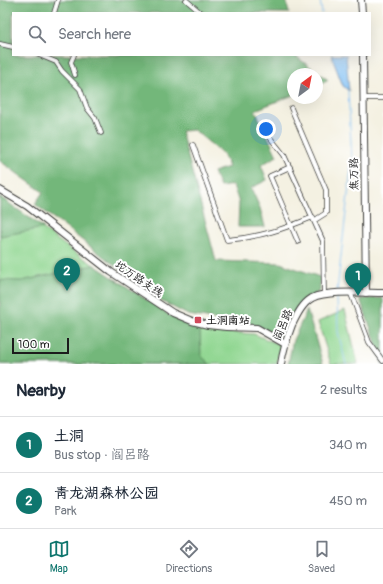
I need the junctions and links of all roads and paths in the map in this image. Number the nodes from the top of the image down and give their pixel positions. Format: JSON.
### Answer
{"nodes":[{"id":1,"x":58,"y":0,"type":"edge"},
{"id":2,"x":186,"y":0,"type":"edge"},
{"id":3,"x":361,"y":0,"type":"edge"},
{"id":4,"x":54,"y":12,"type":"edge"},
{"id":5,"x":200,"y":12,"type":"edge"},
{"id":6,"x":362,"y":12,"type":"edge"},
{"id":7,"x":0,"y":44,"type":"edge"},
{"id":8,"x":12,"y":47,"type":"edge"},
{"id":9,"x":42,"y":56,"type":"edge"},
{"id":10,"x":74,"y":56,"type":"edge"},
{"id":11,"x":363,"y":56,"type":"edge"},
{"id":12,"x":75,"y":74,"type":"dead end"},
{"id":13,"x":362,"y":98,"type":"junction"},
{"id":14,"x":383,"y":98,"type":"edge"},
{"id":15,"x":291,"y":108,"type":"dead end"},
{"id":16,"x":101,"y":133,"type":"dead end"},
{"id":17,"x":268,"y":135,"type":"dead end"},
{"id":18,"x":193,"y":145,"type":"dead end"},
{"id":19,"x":290,"y":167,"type":"junction"},
{"id":20,"x":0,"y":190,"type":"edge"},
{"id":21,"x":314,"y":218,"type":"junction"},
{"id":22,"x":292,"y":226,"type":"junction"},
{"id":23,"x":298,"y":242,"type":"dead end"},
{"id":24,"x":366,"y":293,"type":"junction"},
{"id":25,"x":383,"y":293,"type":"edge"},
{"id":26,"x":327,"y":294,"type":"junction"},
{"id":27,"x":348,"y":294,"type":"junction"},
{"id":28,"x":285,"y":344,"type":"junction"},
{"id":29,"x":383,"y":361,"type":"edge"},
{"id":30,"x":281,"y":364,"type":"edge"}],
"edges":[{"from":1,"to":4,"type":"street"},
{"from":2,"to":5,"type":"street"},
{"from":3,"to":6,"type":"main road"},
{"from":7,"to":8,"type":"street"},
{"from":9,"to":16,"type":"street"},
{"from":10,"to":12,"type":"street"},
{"from":11,"to":13,"type":"main road","name":"焦万路"},
{"from":13,"to":14,"type":"street"},
{"from":13,"to":24,"type":"main road","name":"焦万路"},
{"from":15,"to":21,"type":"street"},
{"from":17,"to":19,"type":"street"},
{"from":18,"to":22,"type":"street"},
{"from":19,"to":21,"type":"street"},
{"from":19,"to":22,"type":"street"},
{"from":20,"to":28,"type":"main road","name":"坨万路支线"},
{"from":21,"to":22,"type":"street"},
{"from":21,"to":26,"type":"street"},
{"from":22,"to":23,"type":"street"},
{"from":24,"to":25,"type":"main road","name":"阎吕路"},
{"from":24,"to":27,"type":"main road","name":"阎吕路"},
{"from":26,"to":27,"type":"main road","name":"阎吕路"},
{"from":26,"to":28,"type":"main road","name":"阎吕路"},
{"from":27,"to":29,"type":"street"},
{"from":28,"to":30,"type":"main road","name":"阎吕路"}]}
